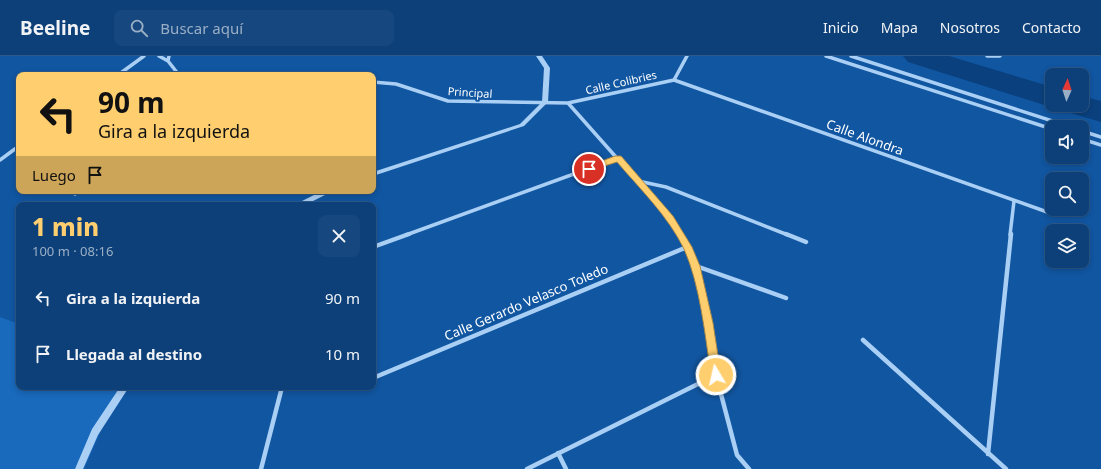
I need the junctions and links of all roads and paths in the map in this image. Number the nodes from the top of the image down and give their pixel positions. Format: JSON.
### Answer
{"nodes":[{"id":1,"x":144,"y":56,"type":"edge"},
{"id":2,"x":159,"y":56,"type":"edge"},
{"id":3,"x":169,"y":56,"type":"edge"},
{"id":4,"x":539,"y":56,"type":"edge"},
{"id":5,"x":687,"y":56,"type":"edge"},
{"id":6,"x":829,"y":56,"type":"edge"},
{"id":7,"x":850,"y":56,"type":"edge"},
{"id":8,"x":987,"y":56,"type":"edge"},
{"id":9,"x":1000,"y":56,"type":"edge"},
{"id":10,"x":168,"y":61,"type":"junction"},
{"id":11,"x":122,"y":72,"type":"edge"},
{"id":12,"x":176,"y":72,"type":"edge"},
{"id":13,"x":674,"y":80,"type":"junction"},
{"id":14,"x":376,"y":82,"type":"edge"},
{"id":15,"x":545,"y":102,"type":"junction"},
{"id":16,"x":568,"y":103,"type":"junction"},
{"id":17,"x":1049,"y":120,"type":"edge"},
{"id":18,"x":1045,"y":127,"type":"edge"},
{"id":19,"x":1089,"y":133,"type":"edge"},
{"id":20,"x":1101,"y":137,"type":"edge"},
{"id":21,"x":1089,"y":141,"type":"edge"},
{"id":22,"x":1101,"y":145,"type":"edge"},
{"id":23,"x":16,"y":148,"type":"edge"},
{"id":24,"x":618,"y":158,"type":"junction"},
{"id":25,"x":0,"y":160,"type":"edge"},
{"id":26,"x":376,"y":173,"type":"edge"},
{"id":27,"x":638,"y":181,"type":"junction"},
{"id":28,"x":321,"y":194,"type":"edge"},
{"id":29,"x":1014,"y":201,"type":"junction"},
{"id":30,"x":306,"y":202,"type":"edge"},
{"id":31,"x":1045,"y":211,"type":"edge"},
{"id":32,"x":806,"y":242,"type":"dead end"},
{"id":33,"x":376,"y":246,"type":"edge"},
{"id":34,"x":687,"y":247,"type":"junction"},
{"id":35,"x":696,"y":266,"type":"junction"},
{"id":36,"x":786,"y":298,"type":"dead end"},
{"id":37,"x":863,"y":340,"type":"dead end"},
{"id":38,"x":716,"y":375,"type":"junction"},
{"id":39,"x":376,"y":377,"type":"edge"},
{"id":40,"x":123,"y":390,"type":"edge"},
{"id":41,"x":281,"y":390,"type":"edge"},
{"id":42,"x":558,"y":453,"type":"junction"},
{"id":43,"x":988,"y":454,"type":"junction"},
{"id":44,"x":79,"y":469,"type":"edge"},
{"id":45,"x":261,"y":469,"type":"edge"},
{"id":46,"x":526,"y":469,"type":"edge"},
{"id":47,"x":566,"y":469,"type":"edge"},
{"id":48,"x":749,"y":469,"type":"edge"},
{"id":49,"x":1006,"y":469,"type":"edge"}],
"edges":[{"from":1,"to":11,"type":"street"},
{"from":2,"to":10,"type":"street"},
{"from":3,"to":10,"type":"street"},
{"from":4,"to":15,"type":"street"},
{"from":5,"to":13,"type":"street","name":"Calle Colibries"},
{"from":6,"to":18,"type":"street"},
{"from":7,"to":17,"type":"street"},
{"from":8,"to":9,"type":"street"},
{"from":10,"to":12,"type":"street"},
{"from":13,"to":16,"type":"street","name":"Calle Colibries"},
{"from":13,"to":29,"type":"street","name":"Calle Alondra"},
{"from":14,"to":15,"type":"street","name":"Principal"},
{"from":15,"to":16,"type":"street","name":"Calle Colibries"},
{"from":15,"to":26,"type":"street"},
{"from":16,"to":24,"type":"street"},
{"from":19,"to":20,"type":"street"},
{"from":21,"to":22,"type":"street"},
{"from":23,"to":25,"type":"street"},
{"from":24,"to":27,"type":"street"},
{"from":24,"to":33,"type":"street"},
{"from":27,"to":32,"type":"street"},
{"from":27,"to":34,"type":"street"},
{"from":28,"to":30,"type":"street"},
{"from":29,"to":31,"type":"street","name":"Calle Alondra"},
{"from":29,"to":43,"type":"street"},
{"from":34,"to":35,"type":"street"},
{"from":34,"to":39,"type":"street","name":"Calle Gerardo Velasco Toledo"},
{"from":35,"to":36,"type":"street"},
{"from":35,"to":38,"type":"street"},
{"from":37,"to":43,"type":"street"},
{"from":38,"to":42,"type":"street"},
{"from":38,"to":48,"type":"street"},
{"from":40,"to":44,"type":"street"},
{"from":41,"to":45,"type":"street"},
{"from":42,"to":46,"type":"street"},
{"from":42,"to":47,"type":"street"},
{"from":43,"to":49,"type":"street"}]}
